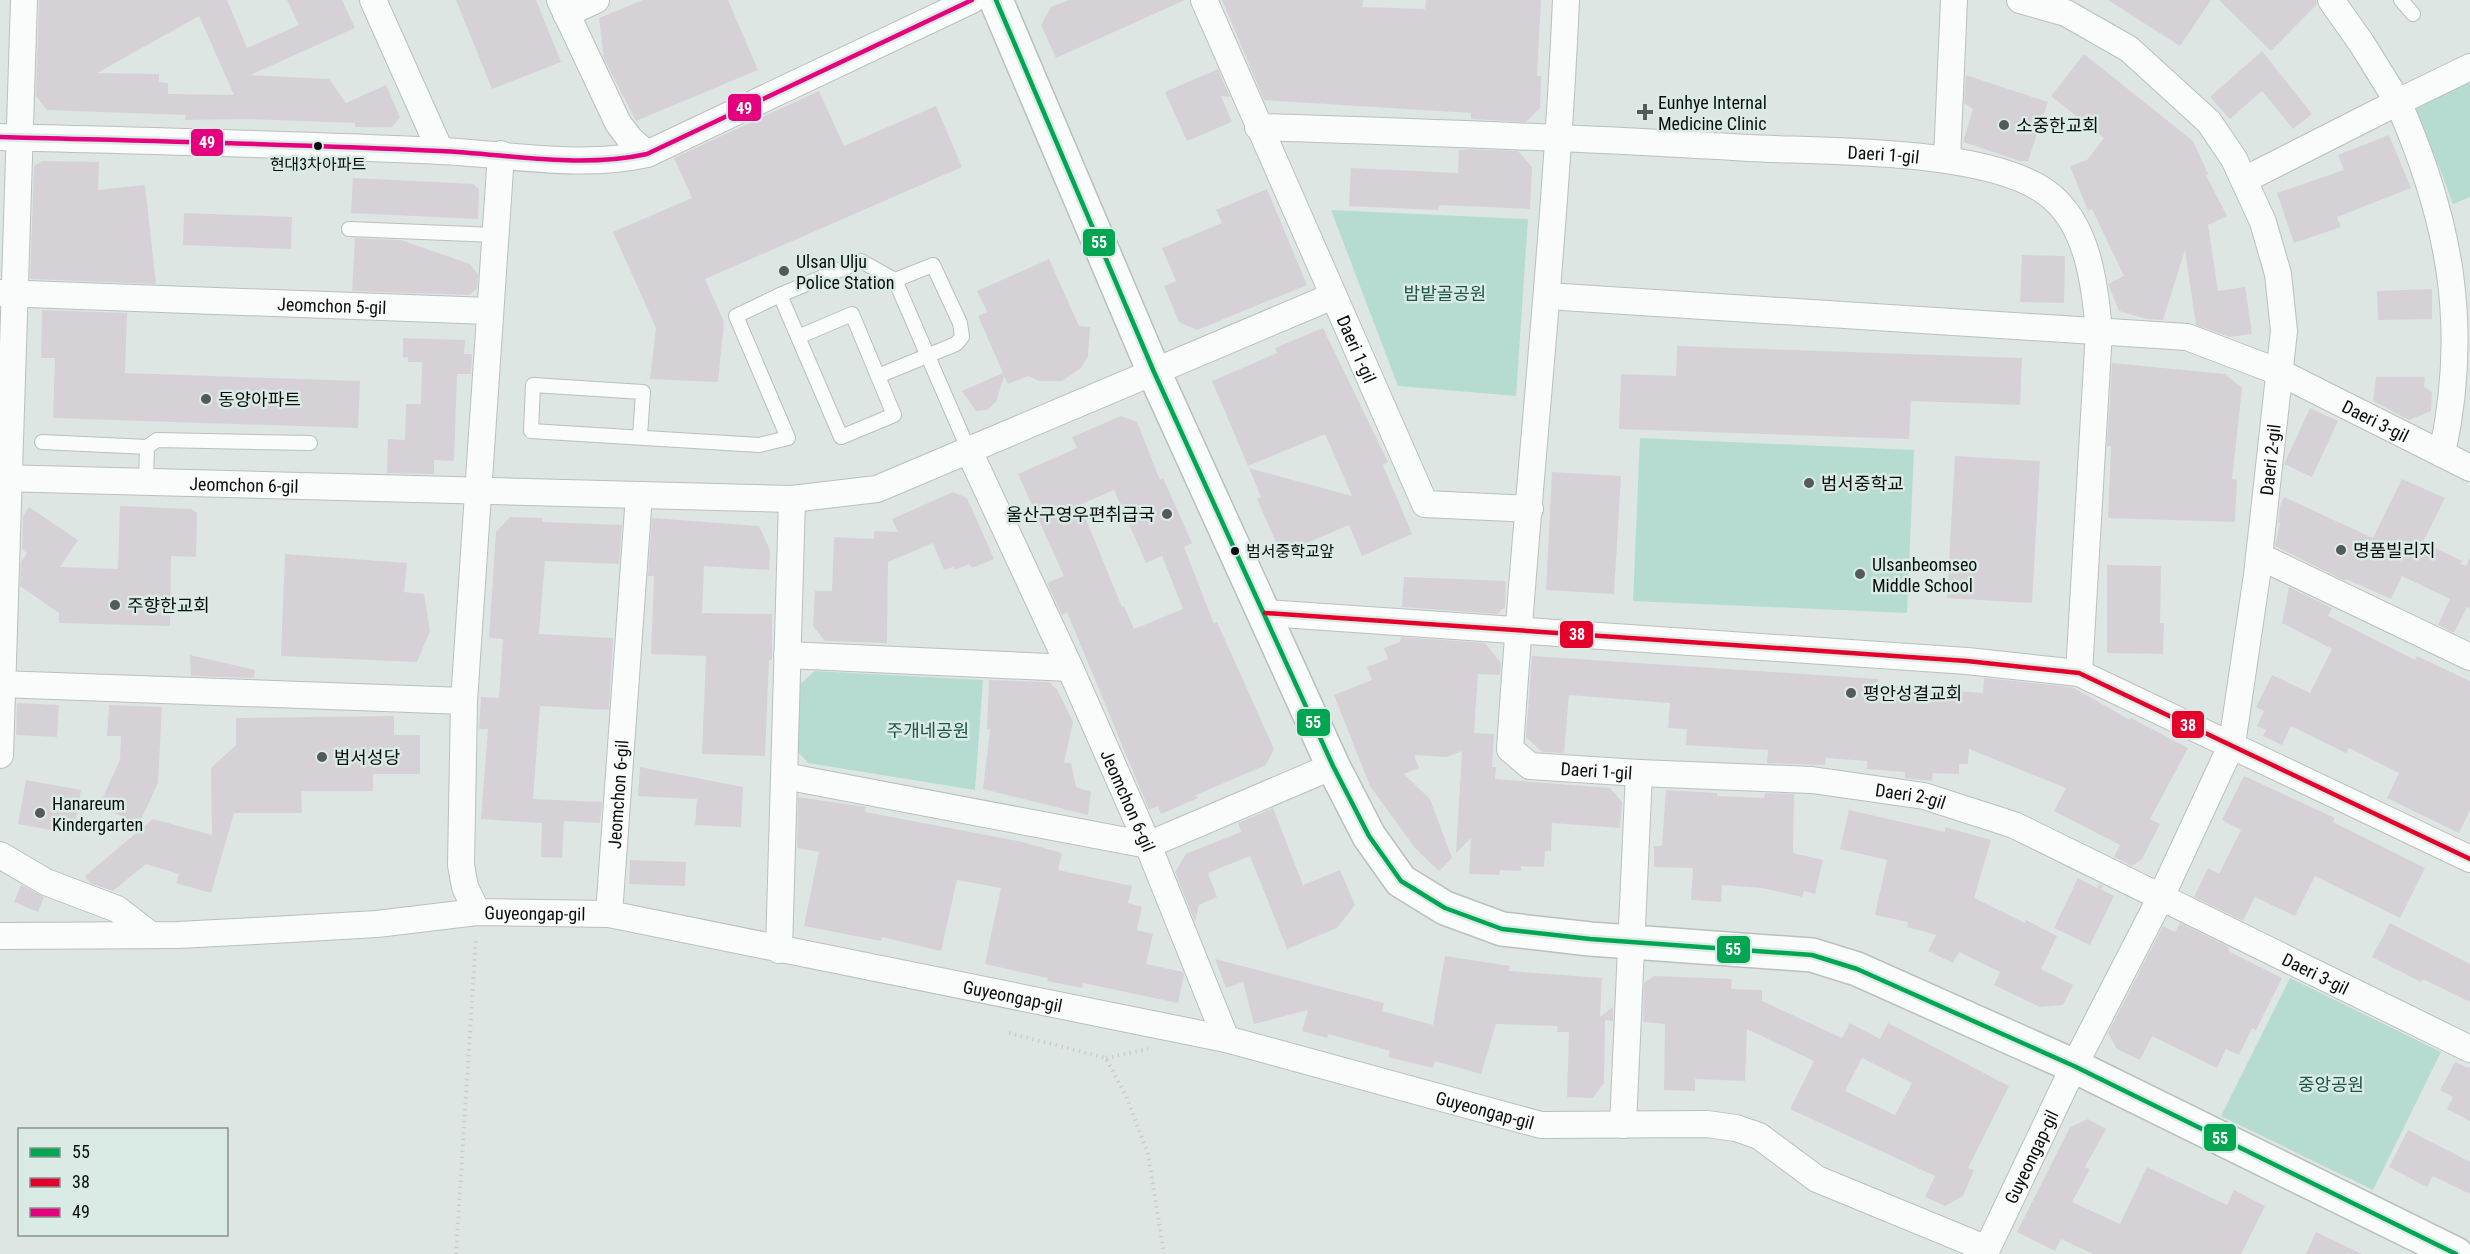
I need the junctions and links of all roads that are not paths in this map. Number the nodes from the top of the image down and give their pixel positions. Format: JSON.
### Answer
{"nodes":[{"id":1,"x":24,"y":0,"type":"edge"},
{"id":2,"x":373,"y":0,"type":"edge"},
{"id":3,"x":596,"y":0,"type":"edge"},
{"id":4,"x":972,"y":0,"type":"edge"},
{"id":5,"x":996,"y":0,"type":"edge"},
{"id":6,"x":1204,"y":0,"type":"edge"},
{"id":7,"x":1566,"y":0,"type":"edge"},
{"id":8,"x":1954,"y":0,"type":"edge"},
{"id":9,"x":2020,"y":0,"type":"edge"},
{"id":10,"x":2331,"y":0,"type":"edge"},
{"id":11,"x":2400,"y":0,"type":"edge"},
{"id":12,"x":563,"y":7,"type":"edge"},
{"id":13,"x":2068,"y":7,"type":"edge"},
{"id":14,"x":2413,"y":14,"type":"dead end"},
{"id":15,"x":2470,"y":67,"type":"edge"},
{"id":16,"x":2398,"y":102,"type":"junction"},
{"id":17,"x":1258,"y":127,"type":"junction"},
{"id":18,"x":10,"y":137,"type":"edge"},
{"id":19,"x":1560,"y":137,"type":"junction"},
{"id":20,"x":440,"y":150,"type":"junction"},
{"id":21,"x":501,"y":154,"type":"junction"},
{"id":22,"x":647,"y":154,"type":"junction"},
{"id":23,"x":1947,"y":159,"type":"junction"},
{"id":24,"x":2244,"y":180,"type":"junction"},
{"id":25,"x":349,"y":229,"type":"dead end"},
{"id":26,"x":495,"y":235,"type":"junction"},
{"id":27,"x":895,"y":280,"type":"junction"},
{"id":28,"x":8,"y":293,"type":"edge"},
{"id":29,"x":780,"y":295,"type":"junction"},
{"id":30,"x":1333,"y":296,"type":"junction"},
{"id":31,"x":1547,"y":296,"type":"junction"},
{"id":32,"x":489,"y":311,"type":"junction"},
{"id":33,"x":2099,"y":331,"type":"junction"},
{"id":34,"x":798,"y":337,"type":"junction"},
{"id":35,"x":926,"y":355,"type":"junction"},
{"id":36,"x":1154,"y":372,"type":"junction"},
{"id":37,"x":2279,"y":372,"type":"junction"},
{"id":38,"x":878,"y":376,"type":"junction"},
{"id":39,"x":640,"y":436,"type":"junction"},
{"id":40,"x":42,"y":442,"type":"dead end"},
{"id":41,"x":310,"y":443,"type":"dead end"},
{"id":42,"x":147,"y":447,"type":"junction"},
{"id":43,"x":969,"y":451,"type":"junction"},
{"id":44,"x":2442,"y":454,"type":"junction"},
{"id":45,"x":2470,"y":468,"type":"edge"},
{"id":46,"x":4,"y":478,"type":"edge"},
{"id":47,"x":146,"y":481,"type":"junction"},
{"id":48,"x":479,"y":492,"type":"junction"},
{"id":49,"x":639,"y":495,"type":"junction"},
{"id":50,"x":792,"y":499,"type":"junction"},
{"id":51,"x":1530,"y":509,"type":"junction"},
{"id":52,"x":2259,"y":556,"type":"junction"},
{"id":53,"x":1265,"y":613,"type":"junction"},
{"id":54,"x":1518,"y":632,"type":"junction"},
{"id":55,"x":788,"y":655,"type":"junction"},
{"id":56,"x":2470,"y":657,"type":"edge"},
{"id":57,"x":1070,"y":668,"type":"junction"},
{"id":58,"x":2079,"y":674,"type":"junction"},
{"id":59,"x":2,"y":684,"type":"edge"},
{"id":60,"x":464,"y":701,"type":"junction"},
{"id":61,"x":2232,"y":744,"type":"junction"},
{"id":62,"x":0,"y":755,"type":"edge"},
{"id":63,"x":1333,"y":766,"type":"junction"},
{"id":64,"x":1639,"y":773,"type":"junction"},
{"id":65,"x":784,"y":776,"type":"junction"},
{"id":66,"x":1148,"y":845,"type":"junction"},
{"id":67,"x":0,"y":855,"type":"edge"},
{"id":68,"x":2470,"y":859,"type":"edge"},
{"id":69,"x":2160,"y":899,"type":"junction"},
{"id":70,"x":477,"y":912,"type":"junction"},
{"id":71,"x":609,"y":914,"type":"junction"},
{"id":72,"x":151,"y":935,"type":"junction"},
{"id":73,"x":0,"y":936,"type":"edge"},
{"id":74,"x":1632,"y":941,"type":"junction"},
{"id":75,"x":779,"y":950,"type":"junction"},
{"id":76,"x":1226,"y":1039,"type":"junction"},
{"id":77,"x":2470,"y":1049,"type":"edge"},
{"id":78,"x":2074,"y":1066,"type":"junction"},
{"id":79,"x":1623,"y":1125,"type":"junction"},
{"id":80,"x":1993,"y":1251,"type":"edge"},
{"id":81,"x":2456,"y":1254,"type":"edge"}],
"edges":[{"from":1,"to":18,"type":"street"},
{"from":2,"to":20,"type":"street"},
{"from":3,"to":12,"type":"street"},
{"from":4,"to":22,"type":"street"},
{"from":5,"to":36,"type":"main road"},
{"from":6,"to":17,"type":"street","name":"Daeri 1-gil"},
{"from":7,"to":19,"type":"street","name":"Daeri 1-gil"},
{"from":8,"to":23,"type":"street"},
{"from":9,"to":13,"type":"street","name":"Daeri 2-gil"},
{"from":10,"to":16,"type":"street"},
{"from":11,"to":14,"type":"lane"},
{"from":12,"to":22,"type":"street"},
{"from":13,"to":24,"type":"street","name":"Daeri 2-gil"},
{"from":15,"to":16,"type":"street"},
{"from":16,"to":24,"type":"street"},
{"from":16,"to":44,"type":"street"},
{"from":17,"to":19,"type":"street","name":"Daeri 1-gil"},
{"from":17,"to":30,"type":"street","name":"Daeri 1-gil"},
{"from":18,"to":20,"type":"street"},
{"from":18,"to":28,"type":"street"},
{"from":19,"to":23,"type":"street","name":"Daeri 1-gil"},
{"from":19,"to":31,"type":"street","name":"Daeri 1-gil"},
{"from":20,"to":21,"type":"street"},
{"from":21,"to":22,"type":"street"},
{"from":21,"to":26,"type":"street"},
{"from":23,"to":33,"type":"street","name":"Daeri 1-gil"},
{"from":24,"to":37,"type":"street","name":"Daeri 2-gil"},
{"from":25,"to":26,"type":"lane"},
{"from":26,"to":32,"type":"street"},
{"from":27,"to":29,"type":"lane"},
{"from":27,"to":35,"type":"lane"},
{"from":27,"to":35,"type":"lane"},
{"from":28,"to":32,"type":"street","name":"Jeomchon 5-gil"},
{"from":28,"to":46,"type":"street"},
{"from":29,"to":34,"type":"lane"},
{"from":29,"to":39,"type":"lane"},
{"from":30,"to":36,"type":"street","name":"Daeri 1-gil"},
{"from":30,"to":51,"type":"street","name":"Daeri 1-gil"},
{"from":31,"to":33,"type":"street"},
{"from":31,"to":51,"type":"street","name":"Daeri 1-gil"},
{"from":32,"to":48,"type":"street"},
{"from":33,"to":37,"type":"street"},
{"from":33,"to":58,"type":"street"},
{"from":34,"to":38,"type":"lane"},
{"from":34,"to":38,"type":"lane"},
{"from":35,"to":38,"type":"lane"},
{"from":35,"to":43,"type":"lane"},
{"from":36,"to":43,"type":"street","name":"Jeomchon 6-gil"},
{"from":36,"to":53,"type":"main road"},
{"from":37,"to":44,"type":"street","name":"Daeri 3-gil"},
{"from":37,"to":52,"type":"street","name":"Daeri 2-gil"},
{"from":39,"to":39,"type":"lane"},
{"from":40,"to":42,"type":"lane"},
{"from":41,"to":42,"type":"lane"},
{"from":42,"to":47,"type":"lane"},
{"from":43,"to":50,"type":"street","name":"Jeomchon 6-gil"},
{"from":43,"to":57,"type":"street","name":"Jeomchon 6-gil"},
{"from":44,"to":45,"type":"street","name":"Daeri 3-gil"},
{"from":46,"to":47,"type":"street","name":"Jeomchon 6-gil"},
{"from":46,"to":59,"type":"street"},
{"from":47,"to":48,"type":"street","name":"Jeomchon 6-gil"},
{"from":48,"to":49,"type":"street","name":"Jeomchon 6-gil"},
{"from":48,"to":60,"type":"street"},
{"from":49,"to":50,"type":"street","name":"Jeomchon 6-gil"},
{"from":49,"to":71,"type":"street","name":"Jeomchon 6-gil"},
{"from":50,"to":55,"type":"street"},
{"from":51,"to":54,"type":"street","name":"Daeri 1-gil"},
{"from":52,"to":56,"type":"street"},
{"from":52,"to":61,"type":"street","name":"Daeri 2-gil"},
{"from":53,"to":54,"type":"street"},
{"from":53,"to":63,"type":"main road"},
{"from":54,"to":58,"type":"street"},
{"from":54,"to":64,"type":"street","name":"Daeri 1-gil"},
{"from":55,"to":57,"type":"street"},
{"from":55,"to":65,"type":"street"},
{"from":57,"to":66,"type":"street","name":"Jeomchon 6-gil"},
{"from":58,"to":61,"type":"street"},
{"from":59,"to":60,"type":"street"},
{"from":59,"to":62,"type":"street"},
{"from":60,"to":70,"type":"street"},
{"from":61,"to":68,"type":"street"},
{"from":61,"to":69,"type":"street","name":"Daeri 2-gil"},
{"from":63,"to":66,"type":"street"},
{"from":63,"to":74,"type":"main road"},
{"from":64,"to":69,"type":"street","name":"Daeri 2-gil"},
{"from":64,"to":74,"type":"street","name":"Daeri 1-gil"},
{"from":65,"to":66,"type":"street","name":"Jeomchon 6-gil"},
{"from":65,"to":75,"type":"street"},
{"from":66,"to":76,"type":"street"},
{"from":67,"to":72,"type":"street"},
{"from":69,"to":77,"type":"street","name":"Daeri 3-gil"},
{"from":69,"to":78,"type":"street","name":"Daeri 2-gil"},
{"from":70,"to":71,"type":"street","name":"Guyeongap-gil"},
{"from":70,"to":72,"type":"street","name":"Guyeongap-gil"},
{"from":71,"to":75,"type":"street","name":"Guyeongap-gil"},
{"from":72,"to":73,"type":"street","name":"Guyeongap-gil"},
{"from":74,"to":78,"type":"main road"},
{"from":74,"to":79,"type":"street","name":"Daeri 1-gil"},
{"from":75,"to":76,"type":"street","name":"Guyeongap-gil"},
{"from":76,"to":79,"type":"street","name":"Guyeongap-gil"},
{"from":78,"to":80,"type":"street","name":"Guyeongap-gil"},
{"from":78,"to":81,"type":"main road"},
{"from":79,"to":80,"type":"street","name":"Guyeongap-gil"}]}
